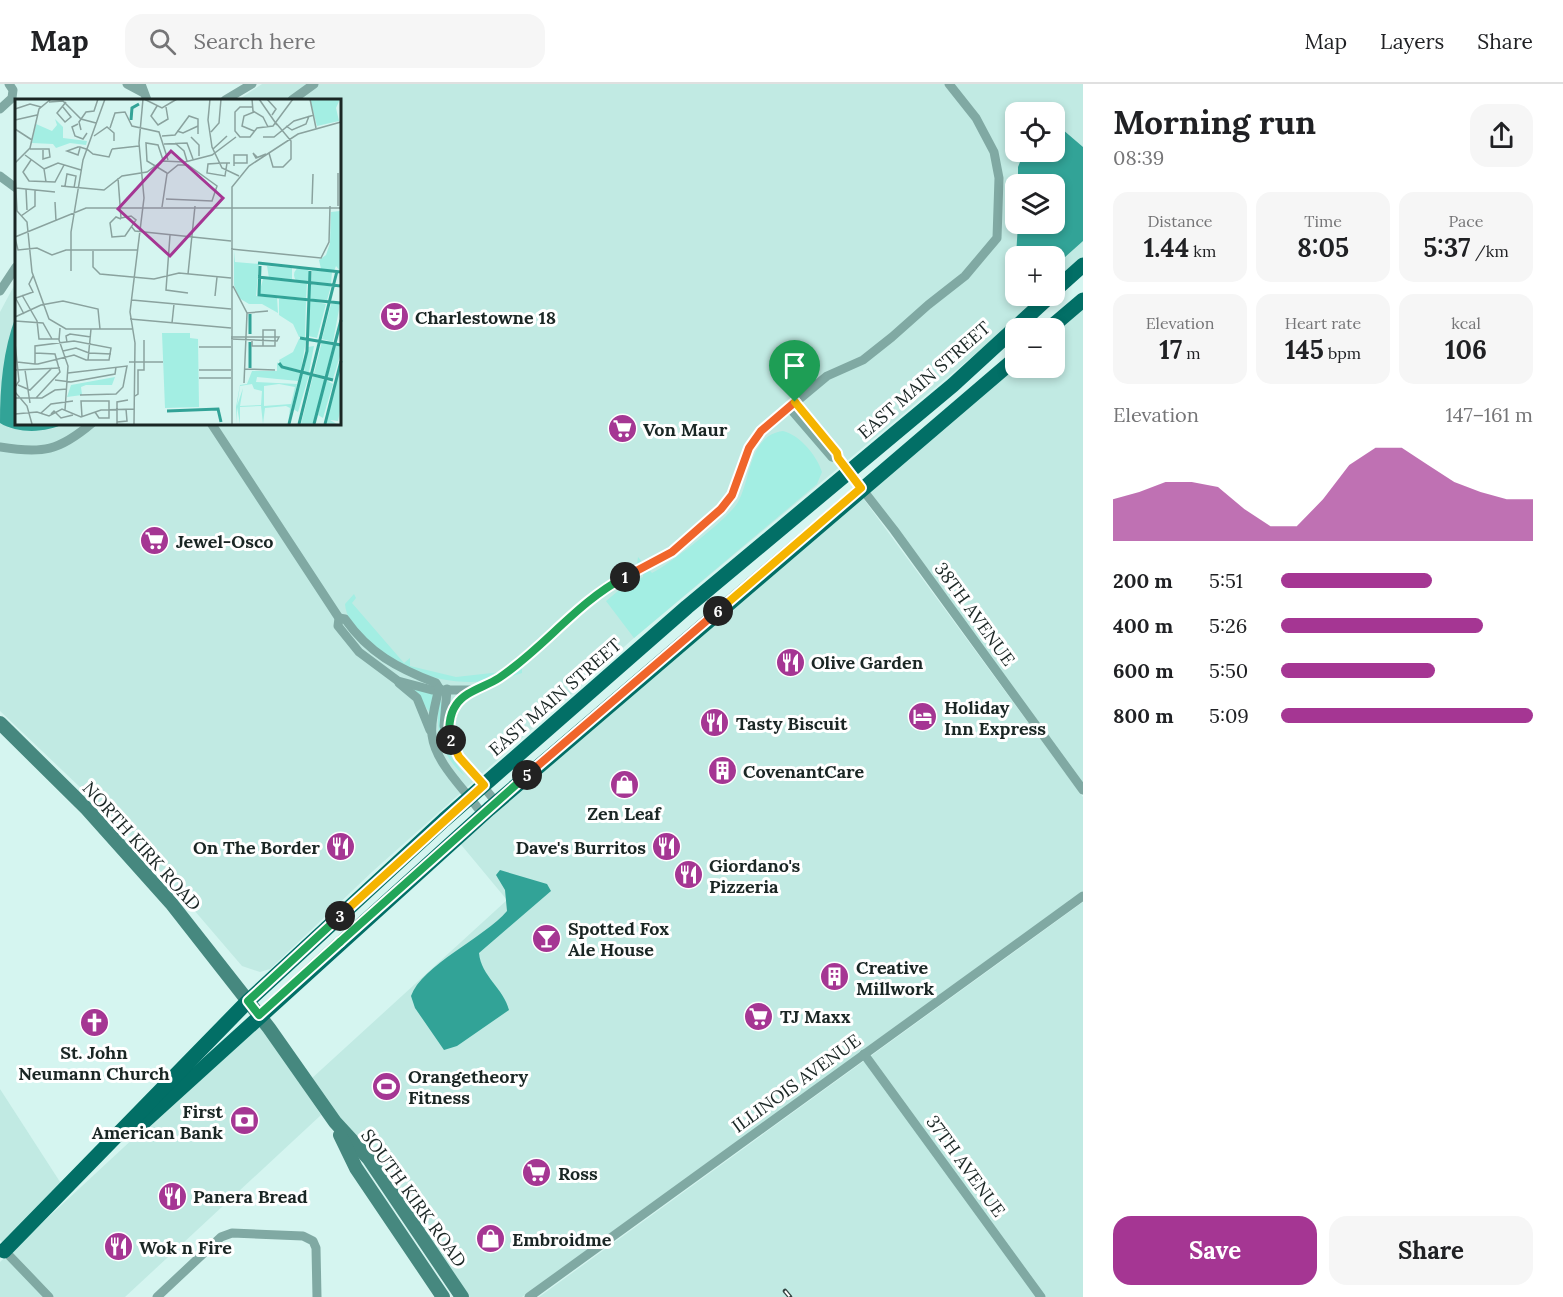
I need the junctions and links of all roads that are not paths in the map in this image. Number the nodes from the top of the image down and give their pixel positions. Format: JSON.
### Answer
{"nodes":[{"id":1,"x":9,"y":84,"type":"edge"},
{"id":2,"x":127,"y":84,"type":"edge"},
{"id":3,"x":252,"y":84,"type":"edge"},
{"id":4,"x":314,"y":84,"type":"edge"},
{"id":5,"x":948,"y":84,"type":"edge"},
{"id":6,"x":143,"y":92,"type":"edge"},
{"id":7,"x":227,"y":99,"type":"edge"},
{"id":8,"x":293,"y":99,"type":"edge"},
{"id":9,"x":0,"y":109,"type":"edge"},
{"id":10,"x":0,"y":176,"type":"edge"},
{"id":11,"x":15,"y":187,"type":"edge"},
{"id":12,"x":1083,"y":265,"type":"edge"},
{"id":13,"x":15,"y":268,"type":"edge"},
{"id":14,"x":0,"y":269,"type":"edge"},
{"id":15,"x":9,"y":276,"type":"junction"},
{"id":16,"x":1065,"y":281,"type":"edge"},
{"id":17,"x":0,"y":291,"type":"edge"},
{"id":18,"x":1083,"y":300,"type":"edge"},
{"id":19,"x":1039,"y":306,"type":"edge"},
{"id":20,"x":1062,"y":318,"type":"edge"},
{"id":21,"x":1005,"y":367,"type":"edge"},
{"id":22,"x":792,"y":404,"type":"junction"},
{"id":23,"x":91,"y":424,"type":"edge"},
{"id":24,"x":212,"y":424,"type":"edge"},
{"id":25,"x":0,"y":447,"type":"edge"},
{"id":26,"x":848,"y":471,"type":"junction"},
{"id":27,"x":861,"y":488,"type":"junction"},
{"id":28,"x":339,"y":618,"type":"junction"},
{"id":29,"x":398,"y":681,"type":"junction"},
{"id":30,"x":443,"y":688,"type":"junction"},
{"id":31,"x":475,"y":690,"type":"junction"},
{"id":32,"x":0,"y":723,"type":"edge"},
{"id":33,"x":448,"y":730,"type":"junction"},
{"id":34,"x":431,"y":732,"type":"junction"},
{"id":35,"x":484,"y":785,"type":"junction"},
{"id":36,"x":1083,"y":790,"type":"edge"},
{"id":37,"x":471,"y":797,"type":"junction"},
{"id":38,"x":496,"y":802,"type":"junction"},
{"id":39,"x":482,"y":814,"type":"junction"},
{"id":40,"x":1083,"y":896,"type":"edge"},
{"id":41,"x":248,"y":1001,"type":"junction"},
{"id":42,"x":259,"y":1015,"type":"junction"},
{"id":43,"x":864,"y":1054,"type":"junction"},
{"id":44,"x":335,"y":1122,"type":"junction"},
{"id":45,"x":1,"y":1250,"type":"edge"},
{"id":46,"x":49,"y":1297,"type":"edge"},
{"id":47,"x":157,"y":1297,"type":"edge"},
{"id":48,"x":317,"y":1297,"type":"edge"},
{"id":49,"x":443,"y":1297,"type":"edge"},
{"id":50,"x":462,"y":1297,"type":"edge"},
{"id":51,"x":529,"y":1297,"type":"edge"},
{"id":52,"x":1041,"y":1297,"type":"edge"}],
"edges":[{"from":1,"to":9,"type":"street"},
{"from":2,"to":6,"type":"street"},
{"from":3,"to":7,"type":"street"},
{"from":4,"to":8,"type":"street"},
{"from":5,"to":22,"type":"street"},
{"from":10,"to":11,"type":"street"},
{"from":12,"to":16,"type":"main road"},
{"from":13,"to":15,"type":"street"},
{"from":14,"to":15,"type":"street"},
{"from":15,"to":17,"type":"street"},
{"from":18,"to":20,"type":"main road"},
{"from":19,"to":26,"type":"main road","name":"EAST MAIN STREET"},
{"from":21,"to":27,"type":"main road"},
{"from":22,"to":26,"type":"street","name":"38TH AVENUE"},
{"from":22,"to":31,"type":"street"},
{"from":23,"to":25,"type":"street"},
{"from":24,"to":28,"type":"street"},
{"from":26,"to":27,"type":"street","name":"38TH AVENUE"},
{"from":26,"to":35,"type":"main road","name":"EAST MAIN STREET"},
{"from":27,"to":36,"type":"street","name":"38TH AVENUE"},
{"from":27,"to":38,"type":"main road"},
{"from":28,"to":29,"type":"street"},
{"from":28,"to":30,"type":"street"},
{"from":29,"to":30,"type":"street"},
{"from":29,"to":34,"type":"street"},
{"from":30,"to":31,"type":"street"},
{"from":30,"to":33,"type":"street"},
{"from":30,"to":34,"type":"street"},
{"from":31,"to":33,"type":"street"},
{"from":32,"to":41,"type":"main road","name":"NORTH KIRK ROAD"},
{"from":33,"to":35,"type":"street"},
{"from":34,"to":37,"type":"street"},
{"from":35,"to":37,"type":"main road","name":"EAST MAIN STREET"},
{"from":35,"to":38,"type":"street"},
{"from":37,"to":39,"type":"street"},
{"from":37,"to":41,"type":"main road","name":"EAST MAIN STREET"},
{"from":38,"to":39,"type":"main road"},
{"from":39,"to":42,"type":"main road"},
{"from":40,"to":43,"type":"street","name":"ILLINOIS AVENUE"},
{"from":41,"to":42,"type":"main road","name":"SOUTH KIRK ROAD"},
{"from":41,"to":45,"type":"main road","name":"EAST MAIN STREET"},
{"from":42,"to":44,"type":"main road","name":"SOUTH KIRK ROAD"},
{"from":42,"to":45,"type":"main road"},
{"from":43,"to":51,"type":"street","name":"ILLINOIS AVENUE"},
{"from":43,"to":52,"type":"street","name":"37TH AVENUE"},
{"from":44,"to":49,"type":"main road","name":"SOUTH KIRK ROAD"},
{"from":44,"to":50,"type":"main road","name":"SOUTH KIRK ROAD"},
{"from":45,"to":46,"type":"street"},
{"from":47,"to":48,"type":"street"}]}
